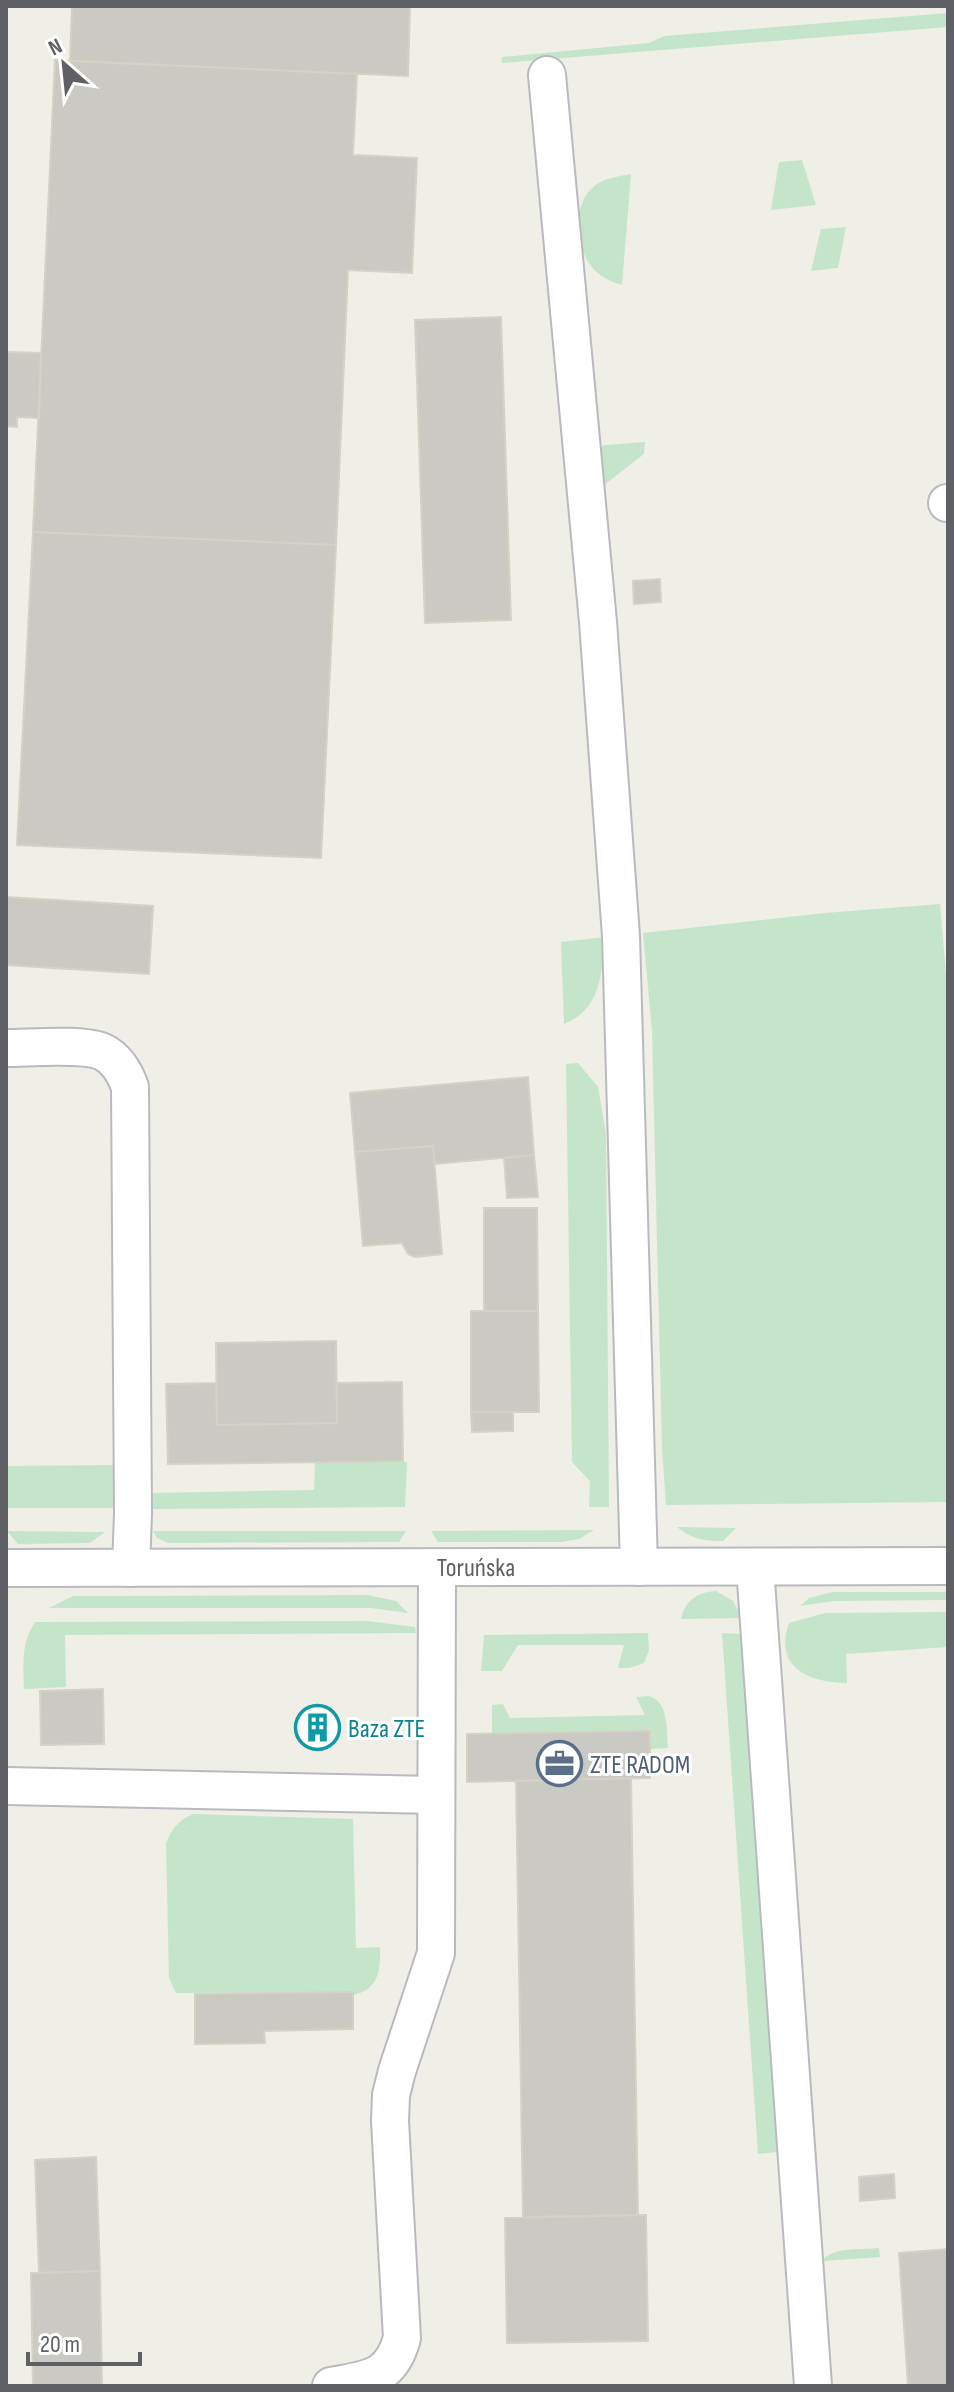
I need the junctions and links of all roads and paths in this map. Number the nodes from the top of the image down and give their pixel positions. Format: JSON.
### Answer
{"nodes":[{"id":1,"x":547,"y":75,"type":"dead end"},
{"id":2,"x":6,"y":1048,"type":"edge"},
{"id":3,"x":948,"y":1566,"type":"edge"},
{"id":4,"x":639,"y":1567,"type":"junction"},
{"id":5,"x":755,"y":1567,"type":"junction"},
{"id":6,"x":6,"y":1568,"type":"edge"},
{"id":7,"x":131,"y":1568,"type":"junction"},
{"id":8,"x":437,"y":1568,"type":"junction"},
{"id":9,"x":6,"y":1786,"type":"edge"},
{"id":10,"x":435,"y":1795,"type":"junction"},
{"id":11,"x":331,"y":2386,"type":"edge"},
{"id":12,"x":813,"y":2386,"type":"edge"}],
"edges":[{"from":1,"to":4,"type":"street"},
{"from":2,"to":7,"type":"street"},
{"from":3,"to":5,"type":"street","name":"Toruńska"},
{"from":4,"to":5,"type":"street","name":"Toruńska"},
{"from":4,"to":8,"type":"street","name":"Toruńska"},
{"from":5,"to":12,"type":"street"},
{"from":6,"to":7,"type":"street","name":"Toruńska"},
{"from":7,"to":8,"type":"street","name":"Toruńska"},
{"from":8,"to":10,"type":"street"},
{"from":9,"to":10,"type":"street"},
{"from":10,"to":11,"type":"street"}]}
